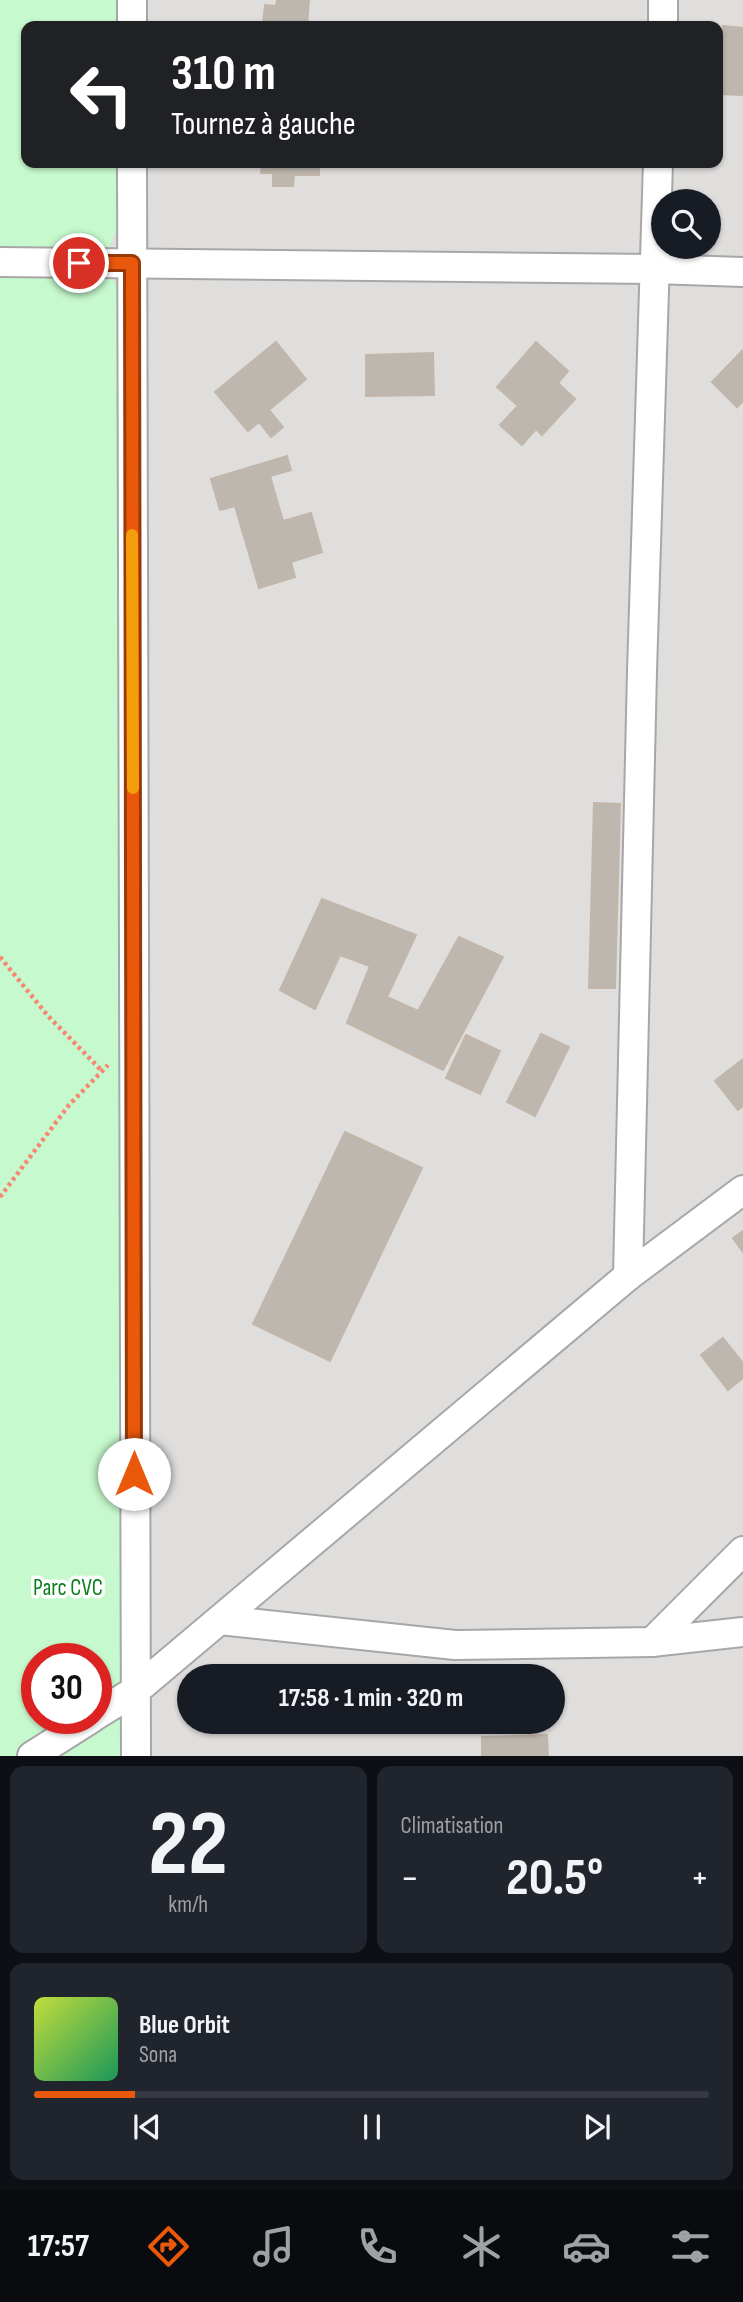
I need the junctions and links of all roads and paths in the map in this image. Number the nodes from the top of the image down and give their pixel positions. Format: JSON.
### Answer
{"nodes":[{"id":1,"x":132,"y":0,"type":"edge"},
{"id":2,"x":663,"y":0,"type":"edge"},
{"id":3,"x":132,"y":21,"type":"edge"},
{"id":4,"x":663,"y":21,"type":"edge"},
{"id":5,"x":132,"y":168,"type":"edge"},
{"id":6,"x":658,"y":168,"type":"edge"},
{"id":7,"x":0,"y":262,"type":"edge"},
{"id":8,"x":132,"y":263,"type":"junction"},
{"id":9,"x":654,"y":268,"type":"junction"},
{"id":10,"x":743,"y":272,"type":"edge"},
{"id":11,"x":0,"y":957,"type":"edge"},
{"id":12,"x":134,"y":1039,"type":"junction"},
{"id":13,"x":102,"y":1070,"type":"junction"},
{"id":14,"x":743,"y":1190,"type":"edge"},
{"id":15,"x":0,"y":1197,"type":"edge"},
{"id":16,"x":628,"y":1276,"type":"junction"},
{"id":17,"x":743,"y":1551,"type":"edge"},
{"id":18,"x":220,"y":1620,"type":"junction"},
{"id":19,"x":743,"y":1632,"type":"edge"},
{"id":20,"x":652,"y":1642,"type":"junction"},
{"id":21,"x":135,"y":1691,"type":"junction"},
{"id":22,"x":112,"y":1706,"type":"edge"},
{"id":23,"x":67,"y":1734,"type":"edge"},
{"id":24,"x":33,"y":1756,"type":"edge"},
{"id":25,"x":136,"y":1756,"type":"edge"}],
"edges":[{"from":1,"to":3,"type":"street"},
{"from":2,"to":4,"type":"street"},
{"from":5,"to":8,"type":"street"},
{"from":6,"to":9,"type":"street"},
{"from":7,"to":8,"type":"street"},
{"from":8,"to":9,"type":"street"},
{"from":8,"to":12,"type":"street"},
{"from":9,"to":10,"type":"street"},
{"from":9,"to":16,"type":"street"},
{"from":11,"to":13,"type":"path"},
{"from":12,"to":13,"type":"path"},
{"from":12,"to":21,"type":"street"},
{"from":13,"to":15,"type":"path"},
{"from":14,"to":16,"type":"street"},
{"from":16,"to":18,"type":"street"},
{"from":17,"to":20,"type":"street"},
{"from":18,"to":20,"type":"street"},
{"from":18,"to":21,"type":"street"},
{"from":19,"to":20,"type":"street"},
{"from":21,"to":22,"type":"street"},
{"from":21,"to":25,"type":"street"},
{"from":23,"to":24,"type":"street"}]}
